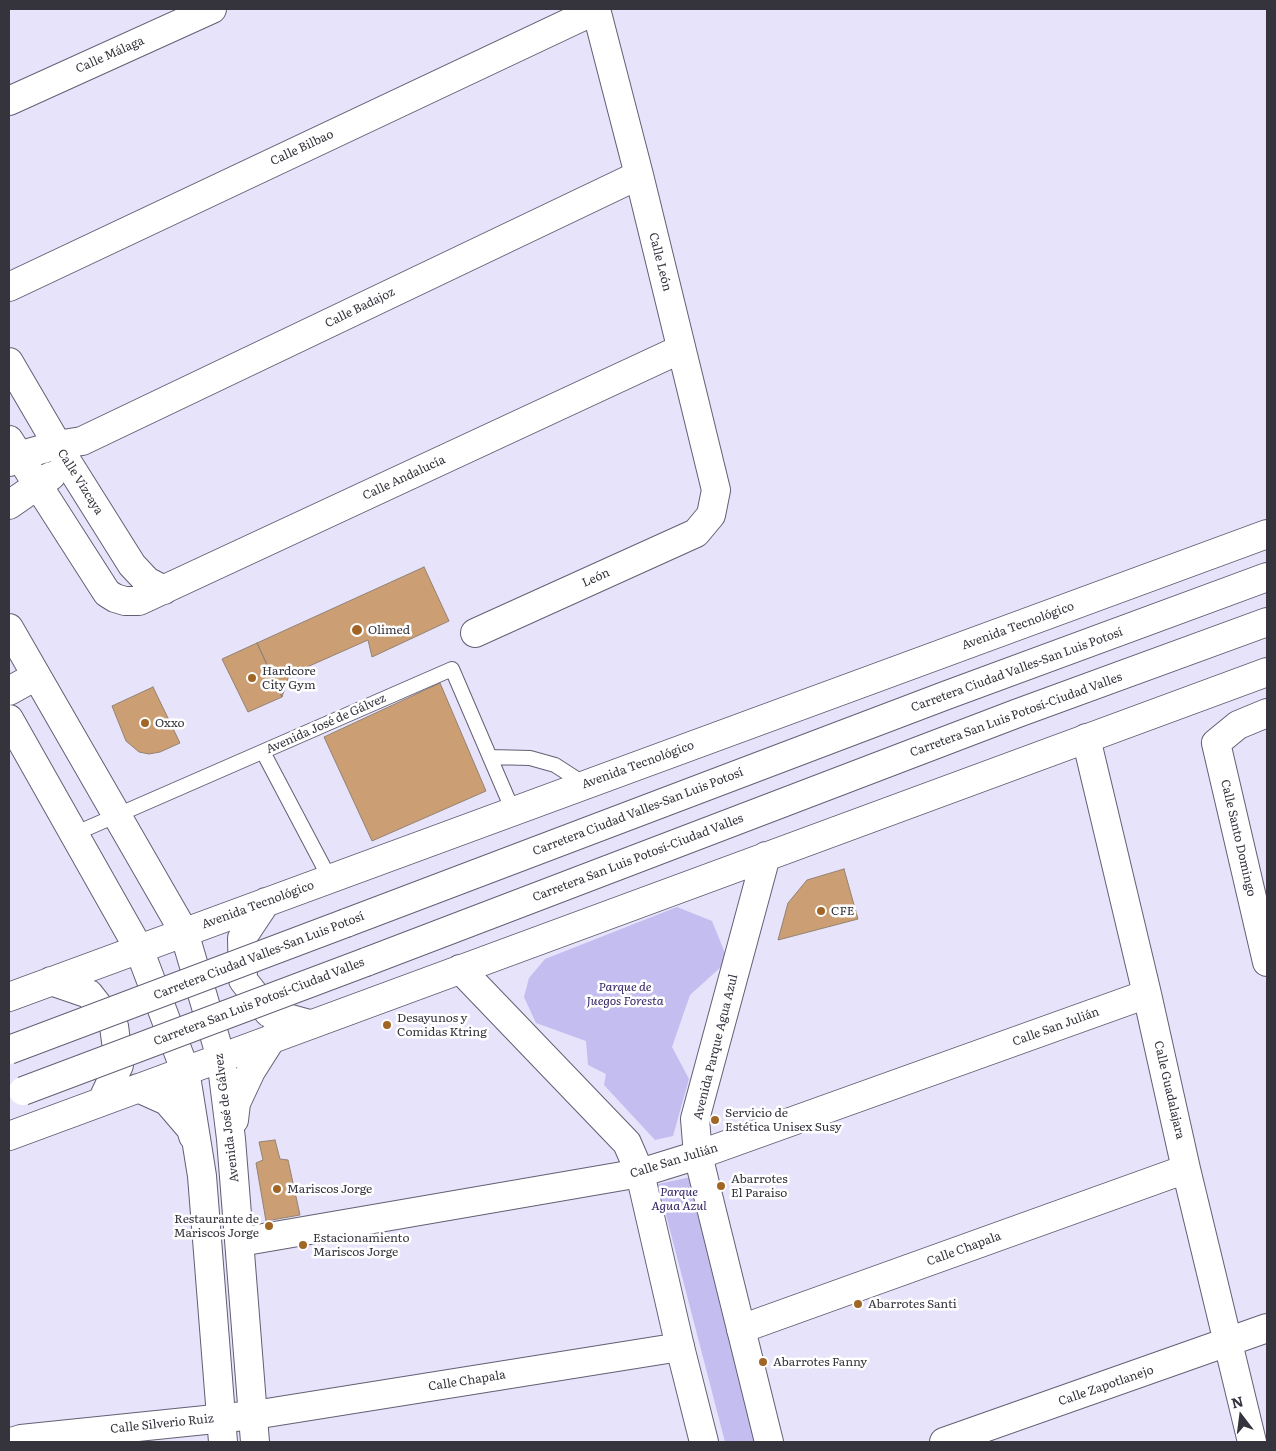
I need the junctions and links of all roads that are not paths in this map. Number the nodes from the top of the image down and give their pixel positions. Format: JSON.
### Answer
{"nodes":[{"id":1,"x":212,"y":9,"type":"edge"},
{"id":2,"x":596,"y":9,"type":"edge"},
{"id":3,"x":9,"y":101,"type":"edge"},
{"id":4,"x":639,"y":175,"type":"junction"},
{"id":5,"x":9,"y":287,"type":"edge"},
{"id":6,"x":681,"y":349,"type":"junction"},
{"id":7,"x":9,"y":362,"type":"edge"},
{"id":8,"x":69,"y":450,"type":"junction"},
{"id":9,"x":12,"y":453,"type":"edge"},
{"id":10,"x":37,"y":486,"type":"junction"},
{"id":11,"x":9,"y":505,"type":"edge"},
{"id":12,"x":721,"y":519,"type":"joint"},
{"id":13,"x":1267,"y":534,"type":"edge"},
{"id":14,"x":1267,"y":577,"type":"edge"},
{"id":15,"x":164,"y":590,"type":"junction"},
{"id":16,"x":1267,"y":622,"type":"edge"},
{"id":17,"x":9,"y":628,"type":"edge"},
{"id":18,"x":475,"y":633,"type":"dead end"},
{"id":19,"x":1267,"y":672,"type":"edge"},
{"id":20,"x":36,"y":676,"type":"junction"},
{"id":21,"x":9,"y":691,"type":"edge"},
{"id":22,"x":1267,"y":713,"type":"edge"},
{"id":23,"x":9,"y":719,"type":"edge"},
{"id":24,"x":1086,"y":738,"type":"junction"},
{"id":25,"x":263,"y":752,"type":"junction"},
{"id":26,"x":490,"y":757,"type":"junction"},
{"id":27,"x":586,"y":785,"type":"junction"},
{"id":28,"x":514,"y":811,"type":"junction"},
{"id":29,"x":117,"y":816,"type":"junction"},
{"id":30,"x":74,"y":834,"type":"junction"},
{"id":31,"x":766,"y":856,"type":"junction"},
{"id":32,"x":330,"y":878,"type":"junction"},
{"id":33,"x":266,"y":902,"type":"junction"},
{"id":34,"x":184,"y":932,"type":"junction"},
{"id":35,"x":140,"y":949,"type":"junction"},
{"id":36,"x":1267,"y":962,"type":"edge"},
{"id":37,"x":460,"y":969,"type":"junction"},
{"id":38,"x":51,"y":981,"type":"junction"},
{"id":39,"x":1147,"y":994,"type":"junction"},
{"id":40,"x":9,"y":997,"type":"edge"},
{"id":41,"x":310,"y":1024,"type":"junction"},
{"id":42,"x":272,"y":1038,"type":"junction"},
{"id":43,"x":9,"y":1050,"type":"edge"},
{"id":44,"x":221,"y":1058,"type":"junction"},
{"id":45,"x":185,"y":1070,"type":"junction"},
{"id":46,"x":138,"y":1088,"type":"junction"},
{"id":47,"x":9,"y":1097,"type":"edge"},
{"id":48,"x":102,"y":1101,"type":"junction"},
{"id":49,"x":9,"y":1136,"type":"edge"},
{"id":50,"x":231,"y":1139,"type":"junction"},
{"id":51,"x":200,"y":1155,"type":"junction"},
{"id":52,"x":698,"y":1155,"type":"junction"},
{"id":53,"x":1186,"y":1169,"type":"junction"},
{"id":54,"x":640,"y":1174,"type":"junction"},
{"id":55,"x":240,"y":1242,"type":"junction"},
{"id":56,"x":1267,"y":1328,"type":"edge"},
{"id":57,"x":741,"y":1329,"type":"junction"},
{"id":58,"x":1228,"y":1343,"type":"junction"},
{"id":59,"x":680,"y":1347,"type":"junction"},
{"id":60,"x":254,"y":1415,"type":"junction"},
{"id":61,"x":223,"y":1430,"type":"edge"},
{"id":62,"x":11,"y":1442,"type":"edge"},
{"id":63,"x":255,"y":1442,"type":"edge"},
{"id":64,"x":704,"y":1442,"type":"edge"},
{"id":65,"x":769,"y":1442,"type":"edge"},
{"id":66,"x":944,"y":1442,"type":"edge"},
{"id":67,"x":1252,"y":1442,"type":"edge"}],
"edges":[{"from":1,"to":3,"type":"street","name":"Calle Málaga"},
{"from":2,"to":4,"type":"street","name":"Calle León"},
{"from":2,"to":5,"type":"street","name":"Calle Bilbao"},
{"from":4,"to":6,"type":"street","name":"Calle León"},
{"from":4,"to":8,"type":"street","name":"Calle Badajoz"},
{"from":6,"to":12,"type":"street","name":"Calle León"},
{"from":6,"to":15,"type":"street","name":"Calle Andalucía"},
{"from":7,"to":8,"type":"street","name":"Calle Vizcaya"},
{"from":8,"to":9,"type":"street","name":"Calle Badajoz"},
{"from":8,"to":10,"type":"street","name":"Calle Badajoz"},
{"from":8,"to":15,"type":"street","name":"Calle Vizcaya"},
{"from":9,"to":10,"type":"street"},
{"from":10,"to":11,"type":"street","name":"Calle Badajoz"},
{"from":10,"to":15,"type":"street","name":"Calle Andalucía"},
{"from":12,"to":18,"type":"street","name":"León"},
{"from":13,"to":27,"type":"street","name":"Avenida Tecnológico"},
{"from":14,"to":43,"type":"street","name":"Carretera Ciudad Valles-San Luis Potosí","bridge":true},
{"from":16,"to":47,"type":"street","name":"Carretera San Luis Potosí-Ciudad Valles","bridge":true},
{"from":17,"to":20,"type":"street","name":"Avenida José de Gálvez"},
{"from":19,"to":24,"type":"street"},
{"from":20,"to":21,"type":"street"},
{"from":20,"to":29,"type":"street","name":"Avenida José de Gálvez"},
{"from":22,"to":36,"type":"street","name":"Calle Santo Domingo"},
{"from":23,"to":30,"type":"street"},
{"from":24,"to":31,"type":"street"},
{"from":24,"to":39,"type":"street","name":"Calle Guadalajara"},
{"from":25,"to":26,"type":"lane","name":"Avenida José de Gálvez"},
{"from":25,"to":29,"type":"lane","name":"Avenida José de Gálvez"},
{"from":25,"to":32,"type":"lane"},
{"from":26,"to":27,"type":"lane"},
{"from":26,"to":28,"type":"lane"},
{"from":27,"to":28,"type":"street","name":"Avenida Tecnológico"},
{"from":28,"to":32,"type":"street","name":"Avenida Tecnológico"},
{"from":29,"to":30,"type":"lane","name":"Avenida José de Gálvez"},
{"from":29,"to":34,"type":"street","name":"Avenida José de Gálvez"},
{"from":30,"to":35,"type":"street"},
{"from":31,"to":37,"type":"street"},
{"from":31,"to":52,"type":"street","name":"Avenida Parque Agua Azul"},
{"from":32,"to":33,"type":"street","name":"Avenida Tecnológico"},
{"from":33,"to":34,"type":"street","name":"Avenida Tecnológico"},
{"from":33,"to":41,"type":"street"},
{"from":34,"to":35,"type":"street","name":"Avenida Tecnológico"},
{"from":34,"to":44,"type":"street","name":"Avenida José de Gálvez"},
{"from":35,"to":38,"type":"street","name":"Avenida Tecnológico"},
{"from":35,"to":45,"type":"street"},
{"from":37,"to":41,"type":"street"},
{"from":37,"to":54,"type":"street"},
{"from":38,"to":40,"type":"street","name":"Avenida Tecnológico"},
{"from":38,"to":48,"type":"street"},
{"from":39,"to":52,"type":"street","name":"Calle San Julián"},
{"from":39,"to":53,"type":"street","name":"Calle Guadalajara"},
{"from":41,"to":42,"type":"street"},
{"from":42,"to":44,"type":"street"},
{"from":42,"to":50,"type":"street"},
{"from":44,"to":45,"type":"street"},
{"from":44,"to":50,"type":"street","name":"Avenida José de Gálvez"},
{"from":45,"to":46,"type":"street"},
{"from":45,"to":51,"type":"street"},
{"from":46,"to":48,"type":"street"},
{"from":46,"to":51,"type":"street"},
{"from":48,"to":49,"type":"street"},
{"from":50,"to":55,"type":"street","name":"Avenida José de Gálvez"},
{"from":51,"to":61,"type":"street"},
{"from":52,"to":54,"type":"street","name":"Calle San Julián"},
{"from":52,"to":57,"type":"street","name":"Avenida Parque Agua Azul"},
{"from":53,"to":57,"type":"street","name":"Calle Chapala"},
{"from":53,"to":58,"type":"street","name":"Calle Guadalajara"},
{"from":54,"to":55,"type":"street","name":"Calle San Julián"},
{"from":54,"to":59,"type":"street"},
{"from":55,"to":60,"type":"street","name":"Avenida José de Gálvez"},
{"from":56,"to":58,"type":"street","name":"Calle Zapotlanejo"},
{"from":57,"to":65,"type":"street","name":"Avenida Parque Agua Azul"},
{"from":58,"to":66,"type":"street","name":"Calle Zapotlanejo"},
{"from":58,"to":67,"type":"street","name":"Calle Guadalajara"},
{"from":59,"to":60,"type":"street","name":"Calle Chapala"},
{"from":59,"to":64,"type":"street"},
{"from":60,"to":61,"type":"street","name":"Calle Silverio Ruiz"},
{"from":60,"to":63,"type":"street","name":"Avenida José de Gálvez"},
{"from":61,"to":62,"type":"street","name":"Calle Silverio Ruiz"}]}
